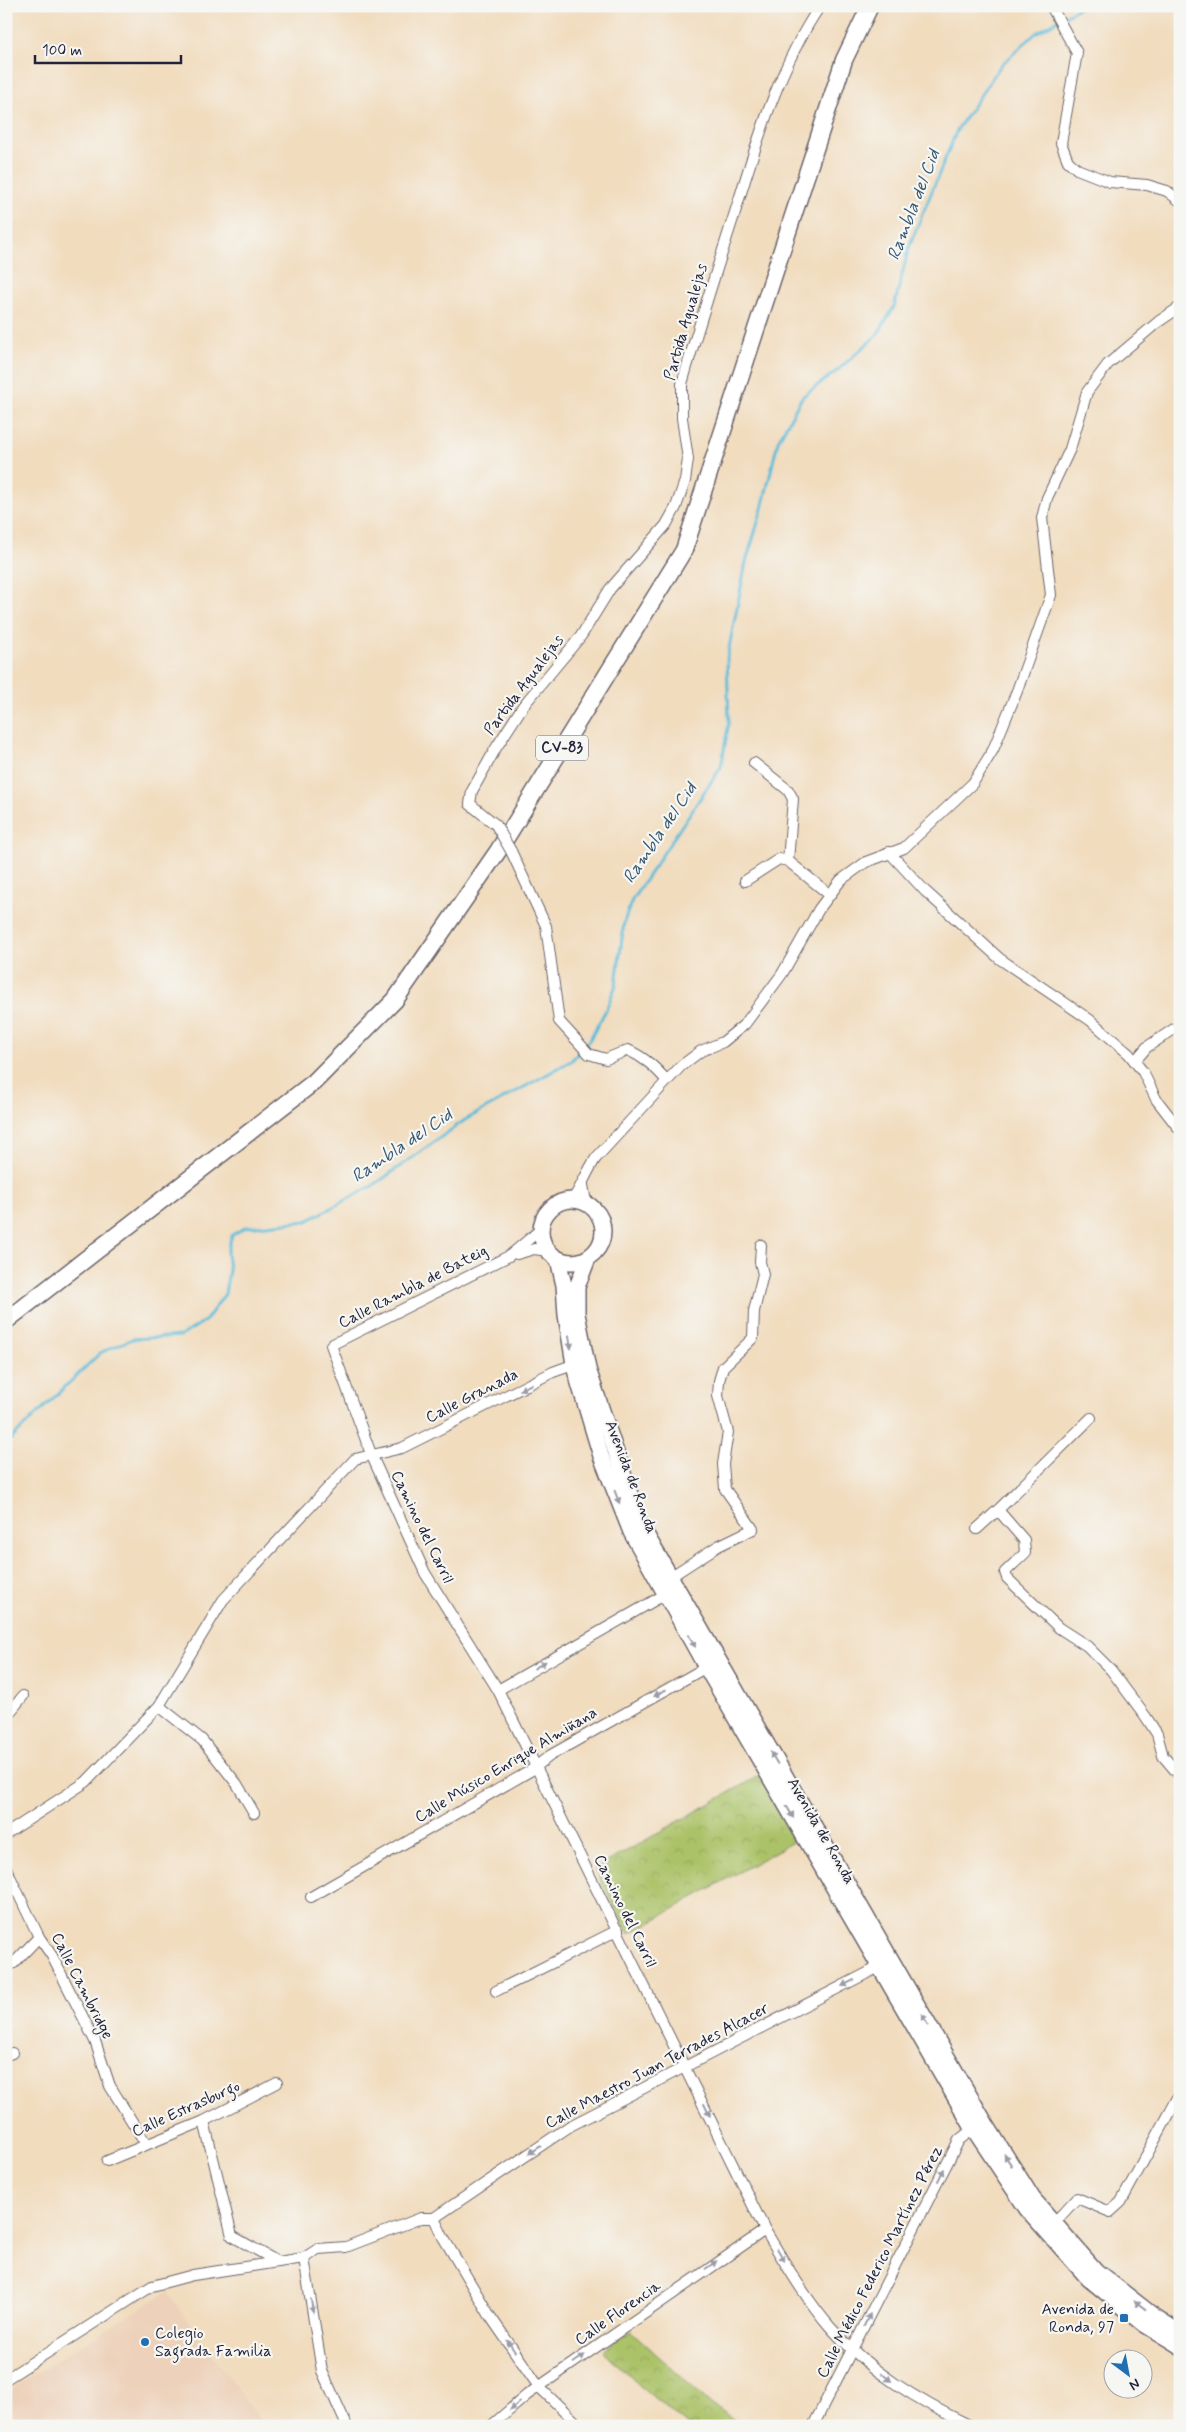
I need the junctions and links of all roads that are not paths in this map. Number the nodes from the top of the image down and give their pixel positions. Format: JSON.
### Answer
{"nodes":[{"id":1,"x":820,"y":6,"type":"edge"},
{"id":2,"x":870,"y":6,"type":"edge"},
{"id":3,"x":1051,"y":6,"type":"edge"},
{"id":4,"x":1180,"y":201,"type":"edge"},
{"id":5,"x":1180,"y":307,"type":"edge"},
{"id":6,"x":754,"y":762,"type":"dead end"},
{"id":7,"x":889,"y":852,"type":"junction"},
{"id":8,"x":788,"y":861,"type":"junction"},
{"id":9,"x":744,"y":881,"type":"dead end"},
{"id":10,"x":830,"y":895,"type":"junction"},
{"id":11,"x":1180,"y":1025,"type":"edge"},
{"id":12,"x":1135,"y":1061,"type":"junction"},
{"id":13,"x":667,"y":1081,"type":"junction"},
{"id":14,"x":1180,"y":1130,"type":"edge"},
{"id":15,"x":579,"y":1200,"type":"junction"},
{"id":16,"x":540,"y":1230,"type":"junction"},
{"id":17,"x":761,"y":1246,"type":"dead end"},
{"id":18,"x":553,"y":1255,"type":"junction"},
{"id":19,"x":509,"y":1256,"type":"junction"},
{"id":20,"x":588,"y":1258,"type":"junction"},
{"id":21,"x":6,"y":1321,"type":"edge"},
{"id":22,"x":331,"y":1345,"type":"joint"},
{"id":23,"x":580,"y":1362,"type":"junction"},
{"id":24,"x":1091,"y":1418,"type":"dead end"},
{"id":25,"x":370,"y":1454,"type":"junction"},
{"id":26,"x":998,"y":1510,"type":"junction"},
{"id":27,"x":977,"y":1529,"type":"dead end"},
{"id":28,"x":670,"y":1587,"type":"junction"},
{"id":29,"x":712,"y":1664,"type":"junction"},
{"id":30,"x":498,"y":1690,"type":"junction"},
{"id":31,"x":24,"y":1696,"type":"dead end"},
{"id":32,"x":159,"y":1706,"type":"junction"},
{"id":33,"x":6,"y":1717,"type":"edge"},
{"id":34,"x":536,"y":1765,"type":"junction"},
{"id":35,"x":1180,"y":1776,"type":"edge"},
{"id":36,"x":254,"y":1813,"type":"dead end"},
{"id":37,"x":6,"y":1834,"type":"edge"},
{"id":38,"x":6,"y":1868,"type":"edge"},
{"id":39,"x":311,"y":1896,"type":"dead end"},
{"id":40,"x":618,"y":1930,"type":"junction"},
{"id":41,"x":39,"y":1937,"type":"junction"},
{"id":42,"x":885,"y":1964,"type":"junction"},
{"id":43,"x":6,"y":1966,"type":"edge"},
{"id":44,"x":496,"y":1991,"type":"dead end"},
{"id":45,"x":686,"y":2066,"type":"junction"},
{"id":46,"x":277,"y":2083,"type":"dead end"},
{"id":47,"x":1180,"y":2094,"type":"edge"},
{"id":48,"x":204,"y":2121,"type":"junction"},
{"id":49,"x":979,"y":2124,"type":"junction"},
{"id":50,"x":146,"y":2144,"type":"junction"},
{"id":51,"x":107,"y":2161,"type":"dead end"},
{"id":52,"x":434,"y":2218,"type":"junction"},
{"id":53,"x":1054,"y":2223,"type":"junction"},
{"id":54,"x":765,"y":2230,"type":"junction"},
{"id":55,"x":304,"y":2258,"type":"junction"},
{"id":56,"x":278,"y":2262,"type":"junction"},
{"id":57,"x":1180,"y":2333,"type":"edge"},
{"id":58,"x":1180,"y":2346,"type":"edge"},
{"id":59,"x":853,"y":2349,"type":"junction"},
{"id":60,"x":6,"y":2379,"type":"edge"},
{"id":61,"x":539,"y":2387,"type":"junction"},
{"id":62,"x":347,"y":2426,"type":"edge"},
{"id":63,"x":491,"y":2426,"type":"edge"},
{"id":64,"x":580,"y":2426,"type":"edge"},
{"id":65,"x":813,"y":2426,"type":"edge"},
{"id":66,"x":971,"y":2426,"type":"edge"}],
"edges":[{"from":1,"to":13,"type":"street","name":"Partida Agualejas","bridge":true},
{"from":2,"to":21,"type":"main road","number":"CV-83"},
{"from":3,"to":4,"type":"street"},
{"from":5,"to":7,"type":"street"},
{"from":6,"to":8,"type":"street"},
{"from":7,"to":10,"type":"street"},
{"from":7,"to":12,"type":"street"},
{"from":8,"to":9,"type":"street"},
{"from":8,"to":10,"type":"street"},
{"from":10,"to":13,"type":"street"},
{"from":11,"to":12,"type":"street"},
{"from":12,"to":14,"type":"street"},
{"from":13,"to":15,"type":"street"},
{"from":15,"to":16,"type":"street"},
{"from":15,"to":20,"type":"street"},
{"from":16,"to":18,"type":"street"},
{"from":16,"to":19,"type":"street","name":"Calle Rambla de Bateig"},
{"from":17,"to":28,"type":"street"},
{"from":18,"to":19,"type":"street","name":"Calle Rambla de Bateig"},
{"from":18,"to":20,"type":"street"},
{"from":18,"to":23,"type":"street","name":"Avenida de Ronda","one_way":true},
{"from":19,"to":22,"type":"street","name":"Calle Rambla de Bateig"},
{"from":20,"to":23,"type":"street","name":"Avenida de Ronda"},
{"from":22,"to":25,"type":"street","name":"Camino del Carril"},
{"from":23,"to":25,"type":"street","name":"Calle Granada","one_way":true},
{"from":23,"to":28,"type":"street","name":"Avenida de Ronda"},
{"from":24,"to":26,"type":"street"},
{"from":25,"to":30,"type":"street","name":"Camino del Carril"},
{"from":25,"to":32,"type":"street","name":"Calle Granada"},
{"from":26,"to":27,"type":"street"},
{"from":26,"to":35,"type":"street"},
{"from":28,"to":29,"type":"street","name":"Avenida de Ronda"},
{"from":30,"to":28,"type":"street","one_way":true},
{"from":29,"to":34,"type":"street","name":"Calle Músico Enrique Almiñana","one_way":true},
{"from":29,"to":42,"type":"street","name":"Avenida de Ronda"},
{"from":30,"to":34,"type":"street","name":"Camino del Carril"},
{"from":31,"to":33,"type":"street"},
{"from":32,"to":36,"type":"street"},
{"from":32,"to":37,"type":"street","name":"Calle Granada"},
{"from":34,"to":39,"type":"street","name":"Calle Músico Enrique Almiñana"},
{"from":34,"to":40,"type":"street","name":"Camino del Carril"},
{"from":38,"to":41,"type":"street","name":"Calle Cambridge"},
{"from":40,"to":44,"type":"street"},
{"from":40,"to":45,"type":"street","name":"Camino del Carril"},
{"from":41,"to":43,"type":"street"},
{"from":41,"to":50,"type":"street","name":"Calle Cambridge"},
{"from":42,"to":45,"type":"street","name":"Calle Maestro Juan Terrades Alcacer","one_way":true},
{"from":42,"to":49,"type":"street","name":"Avenida de Ronda"},
{"from":45,"to":52,"type":"street","name":"Calle Maestro Juan Terrades Alcacer","one_way":true},
{"from":45,"to":54,"type":"street","name":"Camino del Carril","one_way":true},
{"from":46,"to":48,"type":"street","name":"Calle Estrasburgo"},
{"from":47,"to":53,"type":"street"},
{"from":48,"to":50,"type":"street","name":"Calle Estrasburgo"},
{"from":48,"to":56,"type":"street"},
{"from":53,"to":49,"type":"street","name":"Avenida de Ronda","one_way":true},
{"from":49,"to":58,"type":"street","name":"Avenida de Ronda"},
{"from":59,"to":49,"type":"street","name":"Calle Médico Federico Martínez Pérez","one_way":true},
{"from":50,"to":51,"type":"street","name":"Calle Estrasburgo"},
{"from":52,"to":55,"type":"street","name":"Calle Maestro Juan Terrades Alcacer"},
{"from":61,"to":52,"type":"street","one_way":true},
{"from":57,"to":53,"type":"street","name":"Avenida de Ronda","one_way":true},
{"from":54,"to":59,"type":"street","name":"Camino del Carril","one_way":true},
{"from":61,"to":54,"type":"street","name":"Calle Florencia","one_way":true},
{"from":55,"to":56,"type":"street","name":"Calle Maestro Juan Terrades Alcacer"},
{"from":55,"to":62,"type":"street","one_way":true},
{"from":56,"to":60,"type":"street","name":"Calle Maestro Juan Terrades Alcacer"},
{"from":59,"to":65,"type":"street","name":"Calle Médico Federico Martínez Pérez"},
{"from":59,"to":66,"type":"street","name":"Camino del Carril","one_way":true},
{"from":61,"to":63,"type":"street","name":"Calle Florencia","one_way":true},
{"from":61,"to":64,"type":"street"}]}
